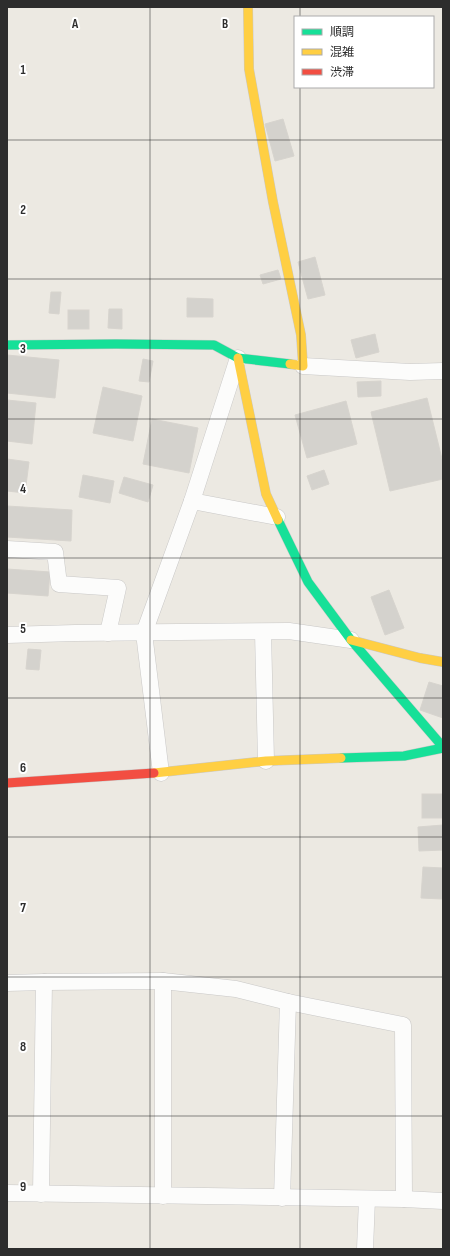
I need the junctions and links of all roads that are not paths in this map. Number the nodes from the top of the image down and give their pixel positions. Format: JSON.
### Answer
{"nodes":[{"id":1,"x":248,"y":7,"type":"edge"},
{"id":2,"x":7,"y":345,"type":"edge"},
{"id":3,"x":238,"y":358,"type":"junction"},
{"id":4,"x":303,"y":366,"type":"junction"},
{"id":5,"x":443,"y":371,"type":"edge"},
{"id":6,"x":192,"y":501,"type":"junction"},
{"id":7,"x":277,"y":517,"type":"junction"},
{"id":8,"x":7,"y":549,"type":"edge"},
{"id":9,"x":263,"y":632,"type":"junction"},
{"id":10,"x":108,"y":633,"type":"junction"},
{"id":11,"x":144,"y":633,"type":"junction"},
{"id":12,"x":7,"y":635,"type":"edge"},
{"id":13,"x":351,"y":640,"type":"junction"},
{"id":14,"x":443,"y":662,"type":"edge"},
{"id":15,"x":443,"y":747,"type":"edge"},
{"id":16,"x":266,"y":761,"type":"junction"},
{"id":17,"x":161,"y":773,"type":"junction"},
{"id":18,"x":7,"y":783,"type":"edge"},
{"id":19,"x":163,"y":981,"type":"junction"},
{"id":20,"x":7,"y":982,"type":"edge"},
{"id":21,"x":44,"y":982,"type":"junction"},
{"id":22,"x":288,"y":1002,"type":"junction"},
{"id":23,"x":7,"y":1193,"type":"edge"},
{"id":24,"x":41,"y":1194,"type":"junction"},
{"id":25,"x":163,"y":1196,"type":"junction"},
{"id":26,"x":282,"y":1198,"type":"junction"},
{"id":27,"x":367,"y":1199,"type":"junction"},
{"id":28,"x":404,"y":1199,"type":"junction"},
{"id":29,"x":443,"y":1201,"type":"edge"},
{"id":30,"x":365,"y":1249,"type":"edge"}],
"edges":[{"from":1,"to":4,"type":"street"},
{"from":2,"to":3,"type":"street"},
{"from":3,"to":4,"type":"street"},
{"from":3,"to":6,"type":"street"},
{"from":3,"to":7,"type":"street"},
{"from":4,"to":5,"type":"street"},
{"from":6,"to":7,"type":"street"},
{"from":6,"to":11,"type":"street"},
{"from":7,"to":13,"type":"street"},
{"from":8,"to":10,"type":"street"},
{"from":9,"to":11,"type":"street"},
{"from":9,"to":13,"type":"street"},
{"from":9,"to":16,"type":"street"},
{"from":10,"to":11,"type":"street"},
{"from":10,"to":12,"type":"street"},
{"from":11,"to":17,"type":"street"},
{"from":13,"to":14,"type":"street"},
{"from":13,"to":15,"type":"street"},
{"from":15,"to":16,"type":"street"},
{"from":16,"to":17,"type":"street"},
{"from":17,"to":18,"type":"street"},
{"from":19,"to":21,"type":"street"},
{"from":19,"to":22,"type":"street"},
{"from":19,"to":25,"type":"street"},
{"from":20,"to":21,"type":"street"},
{"from":21,"to":24,"type":"street"},
{"from":22,"to":26,"type":"street"},
{"from":22,"to":28,"type":"street"},
{"from":23,"to":24,"type":"street"},
{"from":24,"to":25,"type":"street"},
{"from":25,"to":26,"type":"street"},
{"from":26,"to":27,"type":"street"},
{"from":27,"to":28,"type":"street"},
{"from":27,"to":30,"type":"street"},
{"from":28,"to":29,"type":"street"}]}
